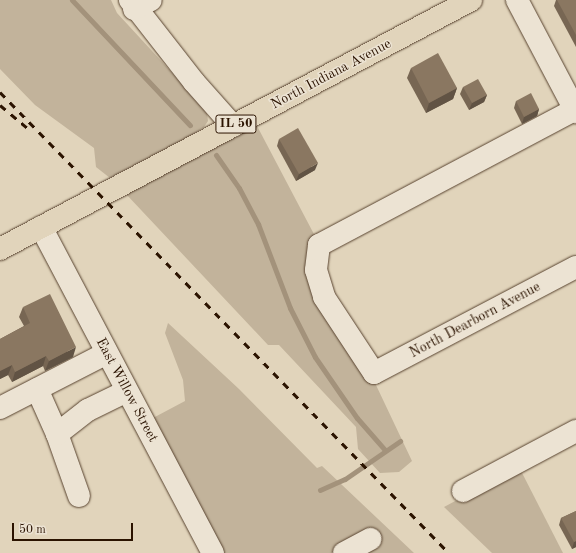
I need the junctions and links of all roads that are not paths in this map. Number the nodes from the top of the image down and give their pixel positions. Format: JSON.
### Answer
{"nodes":[{"id":1,"x":471,"y":0,"type":"edge"},
{"id":2,"x":517,"y":0,"type":"edge"},
{"id":3,"x":138,"y":3,"type":"edge"},
{"id":4,"x":576,"y":110,"type":"edge"},
{"id":5,"x":233,"y":126,"type":"junction"},
{"id":6,"x":41,"y":227,"type":"junction"},
{"id":7,"x":0,"y":249,"type":"edge"},
{"id":8,"x":576,"y":267,"type":"edge"},
{"id":9,"x":107,"y":353,"type":"junction"},
{"id":10,"x":37,"y":389,"type":"junction"},
{"id":11,"x":127,"y":391,"type":"junction"},
{"id":12,"x":0,"y":408,"type":"edge"},
{"id":13,"x":576,"y":431,"type":"edge"},
{"id":14,"x":58,"y":434,"type":"junction"},
{"id":15,"x":463,"y":491,"type":"dead end"},
{"id":16,"x":79,"y":496,"type":"dead end"},
{"id":17,"x":370,"y":539,"type":"dead end"},
{"id":18,"x":213,"y":553,"type":"edge"},
{"id":19,"x":344,"y":553,"type":"edge"}],
"edges":[{"from":1,"to":5,"type":"main road","name":"North Indiana Avenue","number":"IL 50"},
{"from":2,"to":4,"type":"street"},
{"from":3,"to":5,"type":"street"},
{"from":4,"to":8,"type":"street","name":"North Dearborn Avenue"},
{"from":5,"to":6,"type":"main road","name":"North Indiana Avenue","number":"IL 50"},
{"from":6,"to":7,"type":"main road","name":"North Indiana Avenue","number":"IL 50"},
{"from":6,"to":9,"type":"street","name":"East Willow Street"},
{"from":9,"to":10,"type":"street"},
{"from":9,"to":11,"type":"street","name":"East Willow Street"},
{"from":10,"to":12,"type":"street"},
{"from":10,"to":14,"type":"street"},
{"from":11,"to":14,"type":"street"},
{"from":11,"to":18,"type":"street","name":"East Willow Street"},
{"from":13,"to":15,"type":"street"},
{"from":14,"to":16,"type":"street"},
{"from":17,"to":19,"type":"street"}]}
